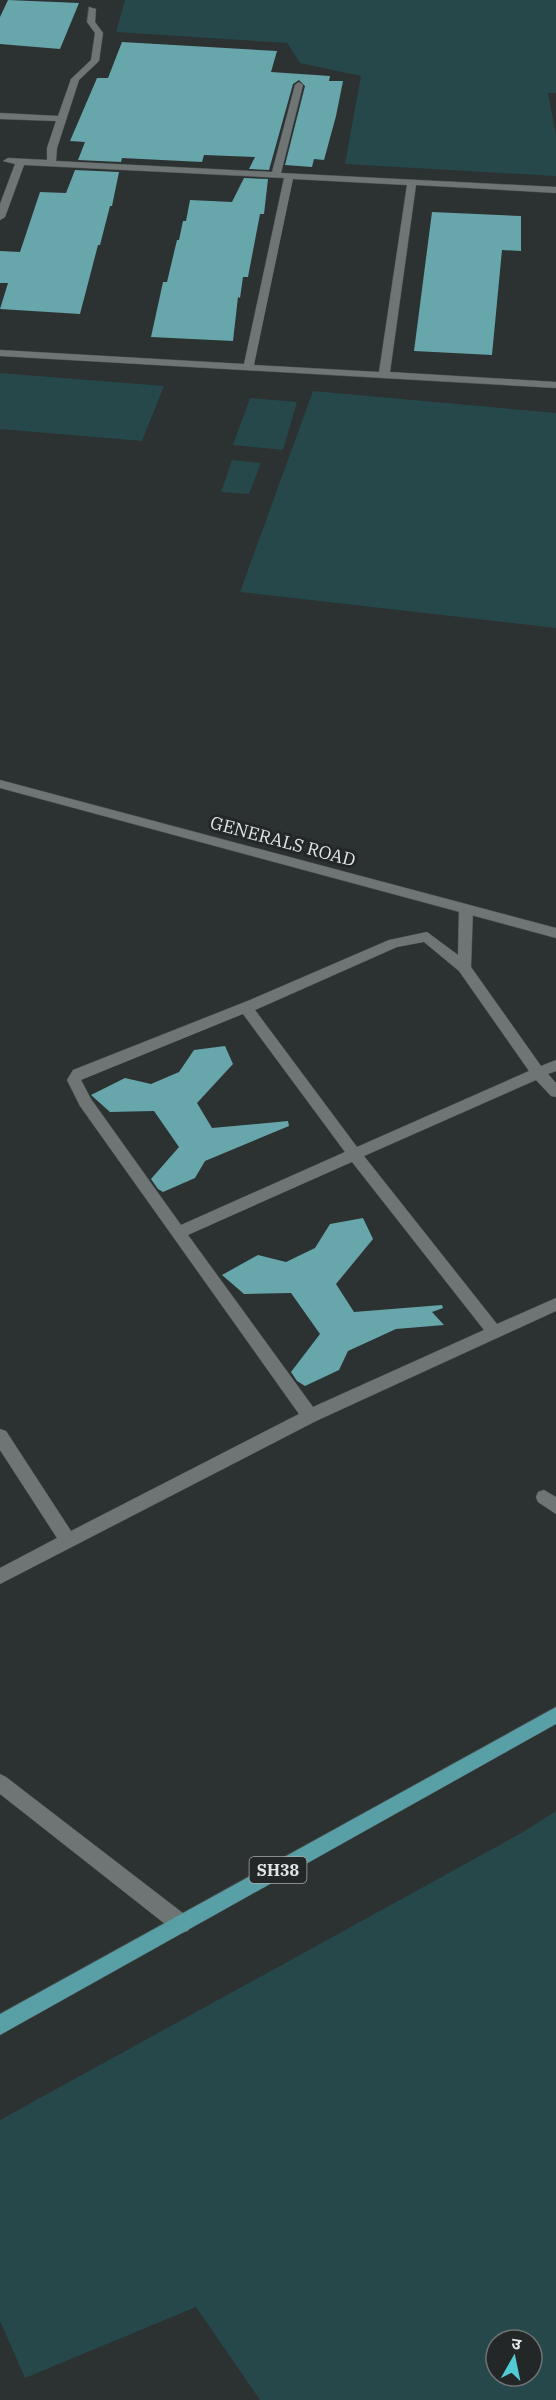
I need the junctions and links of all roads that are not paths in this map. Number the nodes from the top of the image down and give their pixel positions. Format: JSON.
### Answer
{"nodes":[{"id":1,"x":94,"y":3,"type":"edge"},
{"id":2,"x":299,"y":85,"type":"dead end"},
{"id":3,"x":0,"y":116,"type":"edge"},
{"id":4,"x":61,"y":119,"type":"junction"},
{"id":5,"x":8,"y":161,"type":"dead end"},
{"id":6,"x":20,"y":162,"type":"junction"},
{"id":7,"x":51,"y":162,"type":"junction"},
{"id":8,"x":276,"y":175,"type":"junction"},
{"id":9,"x":289,"y":176,"type":"junction"},
{"id":10,"x":412,"y":182,"type":"junction"},
{"id":11,"x":556,"y":190,"type":"edge"},
{"id":12,"x":0,"y":218,"type":"edge"},
{"id":13,"x":0,"y":353,"type":"edge"},
{"id":14,"x":248,"y":367,"type":"junction"},
{"id":15,"x":384,"y":375,"type":"junction"},
{"id":16,"x":556,"y":385,"type":"edge"},
{"id":17,"x":0,"y":784,"type":"edge"},
{"id":18,"x":466,"y":909,"type":"junction"},
{"id":19,"x":556,"y":933,"type":"edge"},
{"id":20,"x":464,"y":968,"type":"junction"},
{"id":21,"x":258,"y":1003,"type":"junction"},
{"id":22,"x":556,"y":1065,"type":"edge"},
{"id":23,"x":538,"y":1073,"type":"junction"},
{"id":24,"x":556,"y":1092,"type":"edge"},
{"id":25,"x":354,"y":1154,"type":"junction"},
{"id":26,"x":177,"y":1233,"type":"junction"},
{"id":27,"x":556,"y":1304,"type":"edge"},
{"id":28,"x":495,"y":1332,"type":"junction"},
{"id":29,"x":310,"y":1416,"type":"junction"},
{"id":30,"x":0,"y":1436,"type":"edge"},
{"id":31,"x":67,"y":1540,"type":"junction"},
{"id":32,"x":0,"y":1576,"type":"edge"},
{"id":33,"x":556,"y":1715,"type":"edge"},
{"id":34,"x":0,"y":1783,"type":"edge"},
{"id":35,"x":181,"y":1924,"type":"junction"},
{"id":36,"x":0,"y":2025,"type":"edge"}],
"edges":[{"from":1,"to":4,"type":"street"},
{"from":2,"to":8,"type":"street"},
{"from":3,"to":4,"type":"street"},
{"from":4,"to":7,"type":"street"},
{"from":5,"to":6,"type":"street"},
{"from":6,"to":7,"type":"street"},
{"from":6,"to":12,"type":"street"},
{"from":7,"to":8,"type":"street"},
{"from":8,"to":9,"type":"street"},
{"from":9,"to":10,"type":"street"},
{"from":9,"to":14,"type":"street"},
{"from":10,"to":11,"type":"street"},
{"from":10,"to":15,"type":"street"},
{"from":13,"to":14,"type":"street"},
{"from":14,"to":15,"type":"street"},
{"from":15,"to":16,"type":"street"},
{"from":17,"to":18,"type":"street","name":"GENERALS ROAD"},
{"from":18,"to":19,"type":"street","name":"GENERALS ROAD"},
{"from":18,"to":20,"type":"street"},
{"from":20,"to":21,"type":"street"},
{"from":20,"to":23,"type":"street"},
{"from":21,"to":25,"type":"street"},
{"from":21,"to":26,"type":"street"},
{"from":22,"to":23,"type":"street"},
{"from":23,"to":24,"type":"street"},
{"from":23,"to":25,"type":"street"},
{"from":25,"to":26,"type":"street"},
{"from":25,"to":28,"type":"street"},
{"from":26,"to":29,"type":"street"},
{"from":27,"to":28,"type":"street"},
{"from":28,"to":29,"type":"street"},
{"from":29,"to":31,"type":"street"},
{"from":30,"to":31,"type":"street"},
{"from":31,"to":32,"type":"street"},
{"from":33,"to":35,"type":"main road","number":"SH38"},
{"from":34,"to":35,"type":"street"},
{"from":35,"to":36,"type":"main road","number":"SH38"}]}
